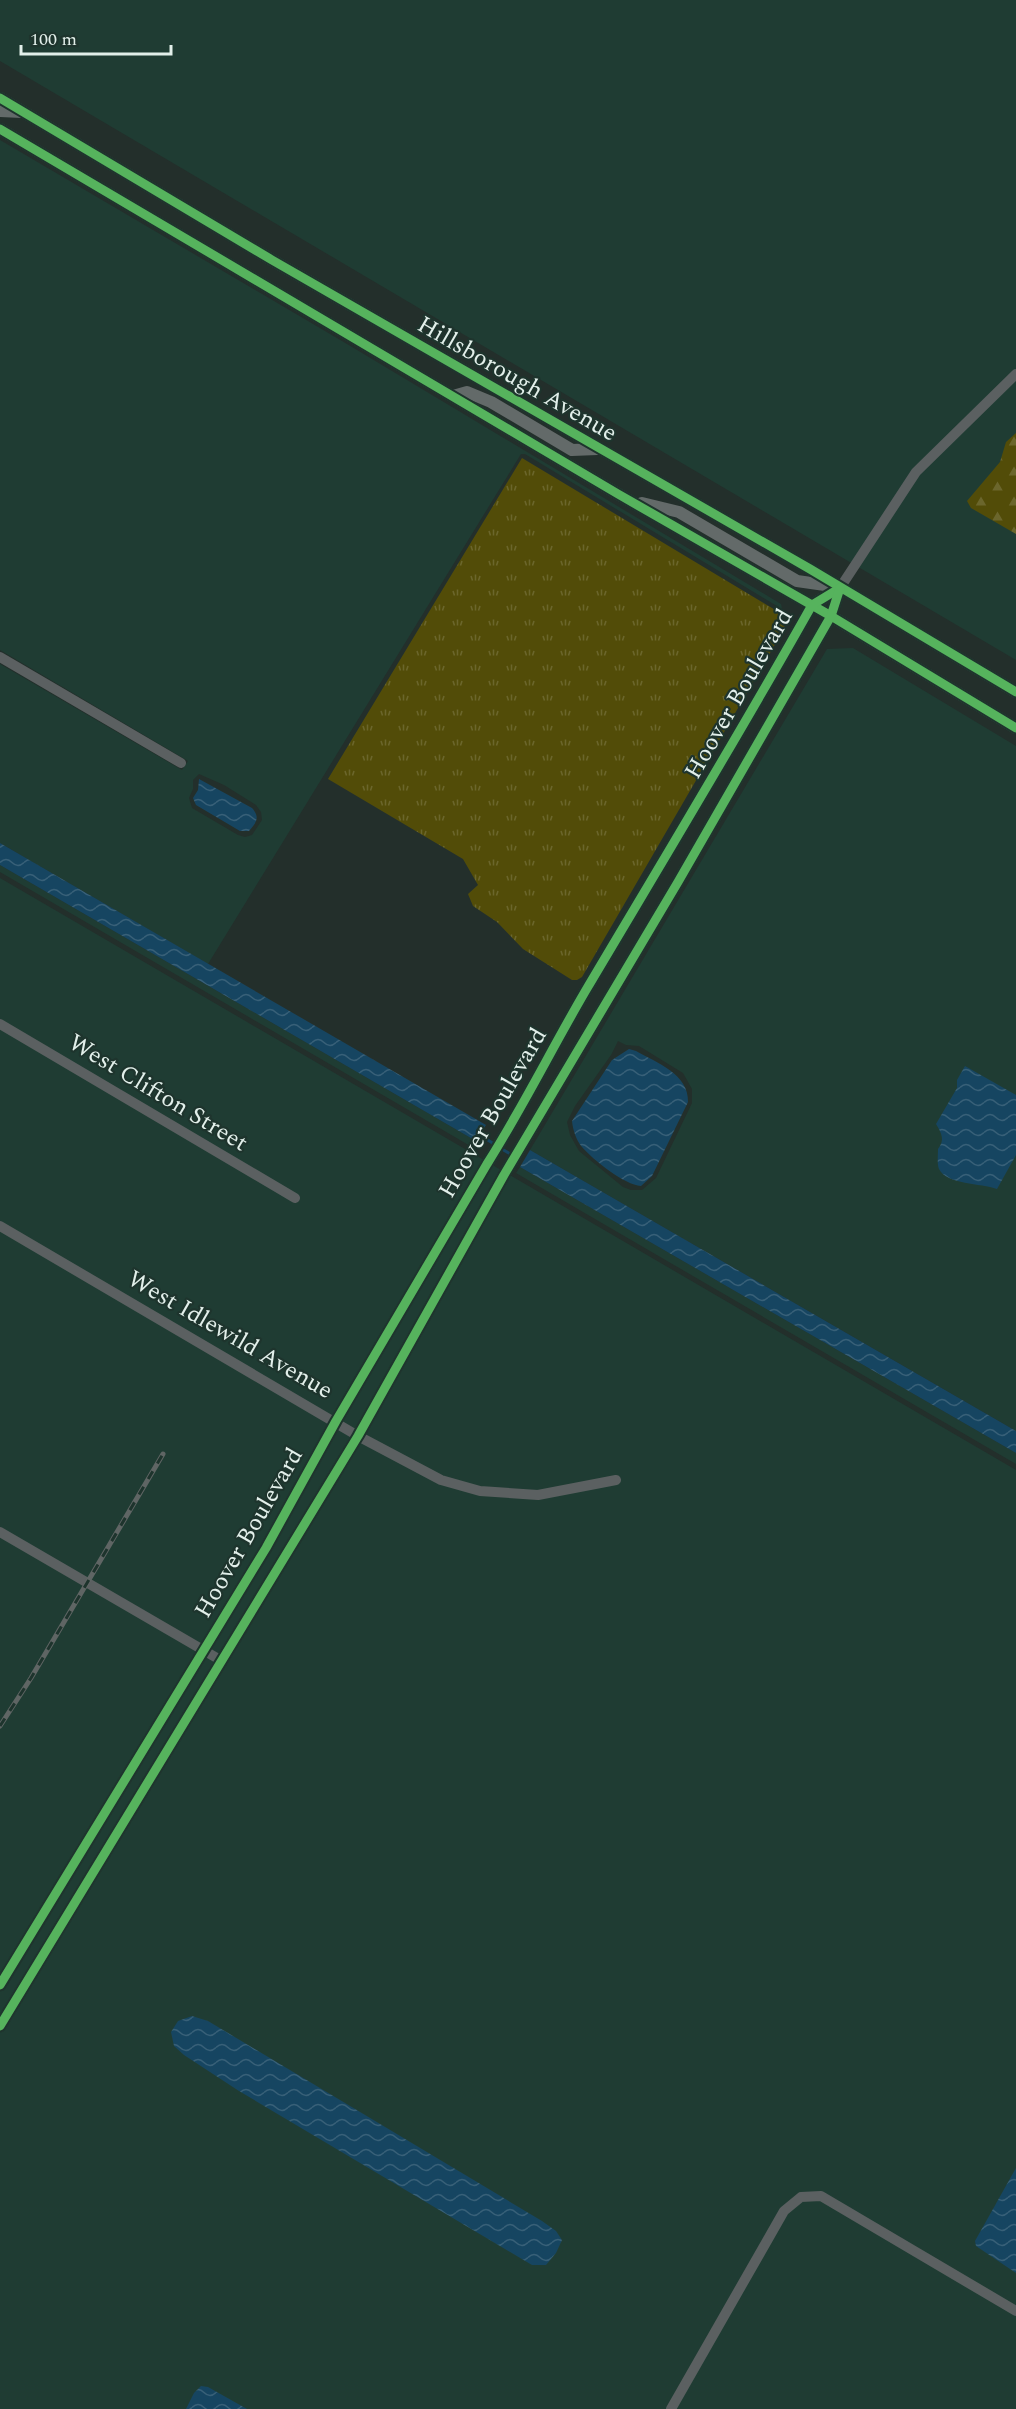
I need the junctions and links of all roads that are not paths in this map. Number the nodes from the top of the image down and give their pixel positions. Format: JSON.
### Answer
{"nodes":[{"id":1,"x":0,"y":99,"type":"edge"},
{"id":2,"x":0,"y":111,"type":"edge"},
{"id":3,"x":23,"y":112,"type":"junction"},
{"id":4,"x":0,"y":129,"type":"edge"},
{"id":5,"x":1016,"y":374,"type":"edge"},
{"id":6,"x":453,"y":396,"type":"junction"},
{"id":7,"x":599,"y":449,"type":"junction"},
{"id":8,"x":629,"y":500,"type":"junction"},
{"id":9,"x":840,"y":588,"type":"junction"},
{"id":10,"x":812,"y":605,"type":"junction"},
{"id":11,"x":831,"y":616,"type":"junction"},
{"id":12,"x":0,"y":657,"type":"edge"},
{"id":13,"x":1016,"y":692,"type":"edge"},
{"id":14,"x":1016,"y":728,"type":"edge"},
{"id":15,"x":181,"y":763,"type":"dead end"},
{"id":16,"x":0,"y":1024,"type":"edge"},
{"id":17,"x":295,"y":1198,"type":"dead end"},
{"id":18,"x":0,"y":1226,"type":"edge"},
{"id":19,"x":336,"y":1421,"type":"junction"},
{"id":20,"x":358,"y":1436,"type":"junction"},
{"id":21,"x":616,"y":1480,"type":"dead end"},
{"id":22,"x":0,"y":1532,"type":"edge"},
{"id":23,"x":203,"y":1650,"type":"junction"},
{"id":24,"x":222,"y":1661,"type":"junction"},
{"id":25,"x":0,"y":1985,"type":"edge"},
{"id":26,"x":0,"y":2026,"type":"edge"},
{"id":27,"x":1016,"y":2311,"type":"edge"},
{"id":28,"x":671,"y":2409,"type":"edge"}],
"edges":[{"from":1,"to":3,"type":"main road","name":"Hillsborough Avenue"},
{"from":2,"to":3,"type":"main road"},
{"from":3,"to":7,"type":"main road","name":"Hillsborough Avenue"},
{"from":4,"to":6,"type":"main road","name":"Hillsborough Avenue"},
{"from":5,"to":9,"type":"street"},
{"from":6,"to":7,"type":"main road"},
{"from":6,"to":8,"type":"main road","name":"Hillsborough Avenue"},
{"from":7,"to":9,"type":"main road","name":"Hillsborough Avenue"},
{"from":8,"to":9,"type":"main road"},
{"from":8,"to":10,"type":"main road","name":"Hillsborough Avenue"},
{"from":9,"to":10,"type":"main road","name":"Hoover Boulevard"},
{"from":9,"to":11,"type":"main road","name":"Hoover Boulevard"},
{"from":9,"to":13,"type":"main road","name":"Hillsborough Avenue"},
{"from":10,"to":11,"type":"main road","name":"Hillsborough Avenue"},
{"from":10,"to":19,"type":"main road","name":"Hoover Boulevard"},
{"from":11,"to":14,"type":"main road","name":"Hillsborough Avenue"},
{"from":11,"to":20,"type":"main road","name":"Hoover Boulevard"},
{"from":12,"to":15,"type":"street"},
{"from":16,"to":17,"type":"street","name":"West Clifton Street"},
{"from":18,"to":19,"type":"street","name":"West Idlewild Avenue"},
{"from":19,"to":20,"type":"street","name":"West Idlewild Avenue"},
{"from":19,"to":23,"type":"main road","name":"Hoover Boulevard"},
{"from":20,"to":21,"type":"street","name":"West Idlewild Avenue"},
{"from":20,"to":24,"type":"main road","name":"Hoover Boulevard"},
{"from":22,"to":23,"type":"street"},
{"from":23,"to":24,"type":"street"},
{"from":23,"to":25,"type":"main road","name":"Hoover Boulevard"},
{"from":24,"to":26,"type":"main road","name":"Hoover Boulevard"},
{"from":27,"to":28,"type":"street"}]}
